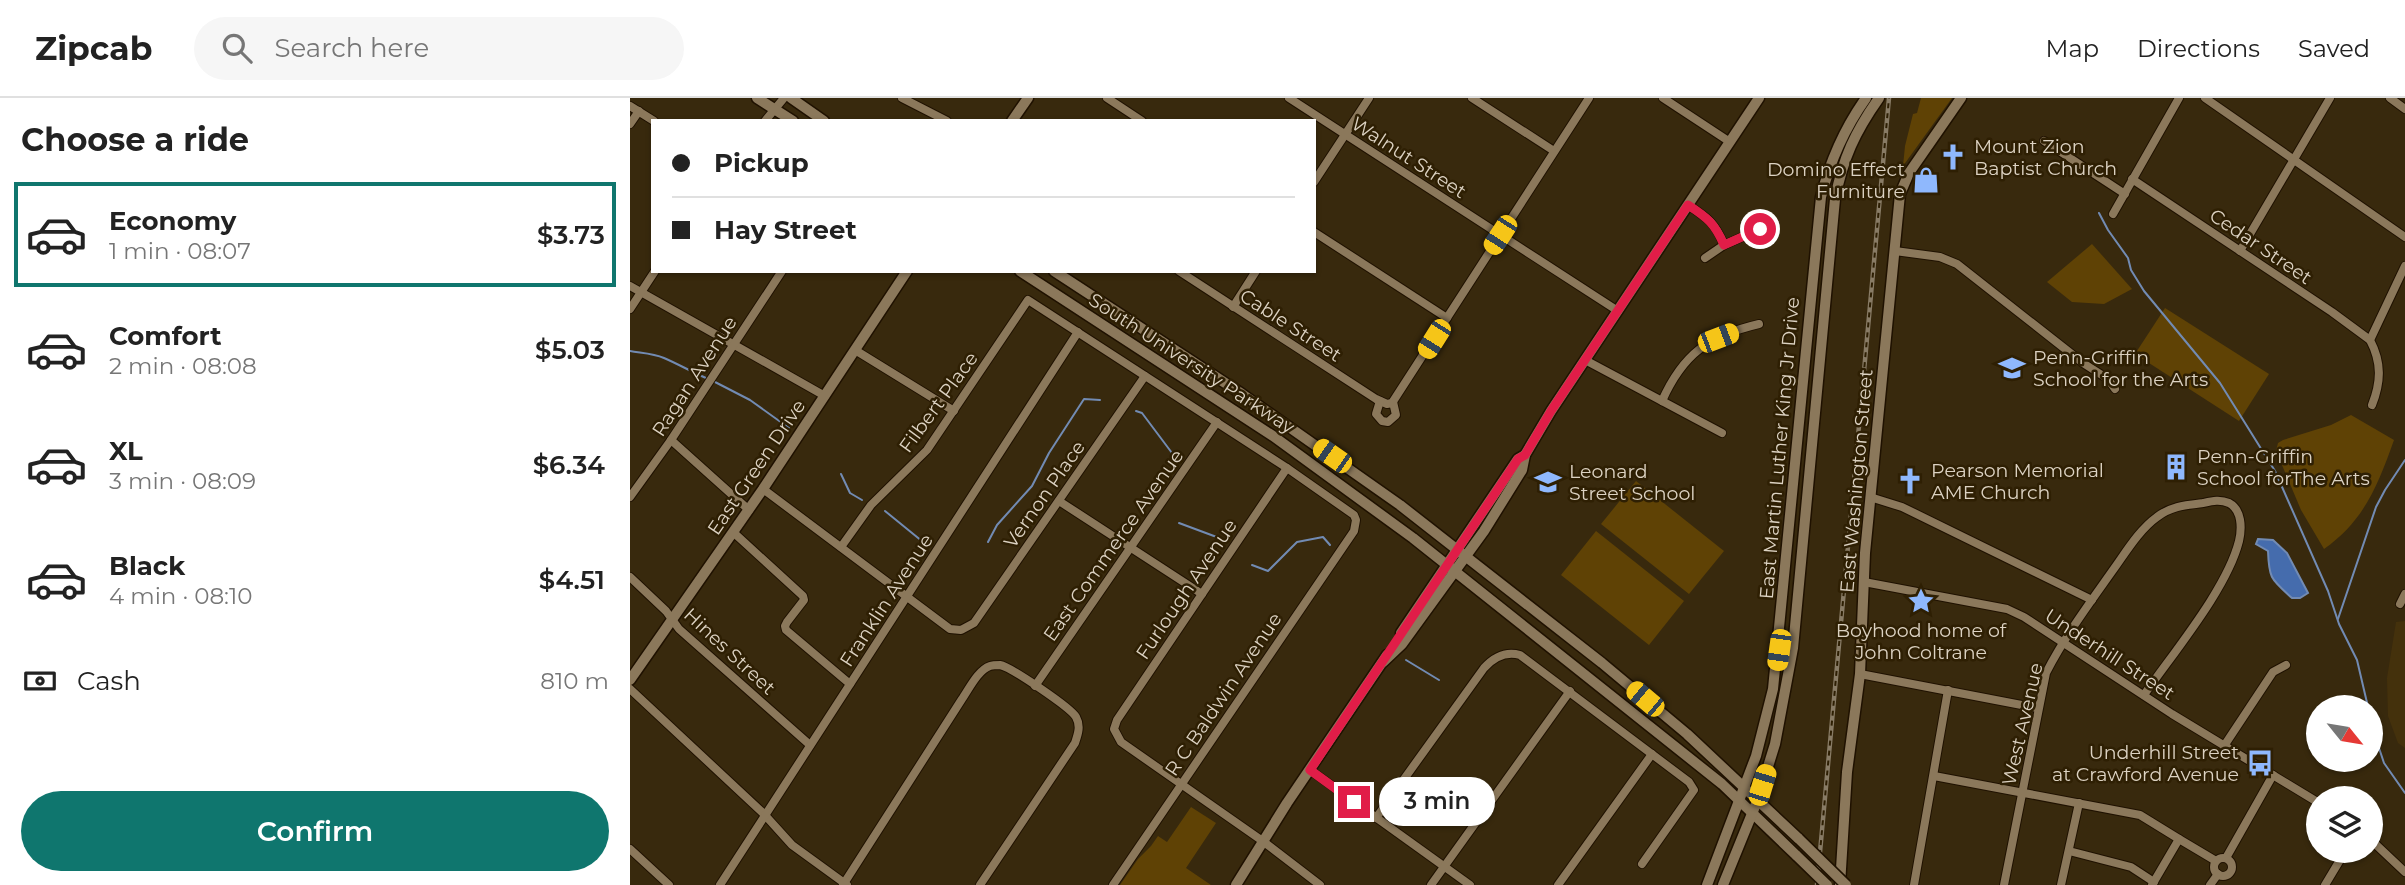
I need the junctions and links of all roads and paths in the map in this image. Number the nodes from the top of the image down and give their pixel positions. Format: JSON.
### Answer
{"nodes":[{"id":1,"x":757,"y":98,"type":"edge"},
{"id":2,"x":784,"y":98,"type":"edge"},
{"id":3,"x":791,"y":98,"type":"edge"},
{"id":4,"x":902,"y":98,"type":"edge"},
{"id":5,"x":1028,"y":98,"type":"edge"},
{"id":6,"x":1107,"y":98,"type":"edge"},
{"id":7,"x":1289,"y":98,"type":"edge"},
{"id":8,"x":1369,"y":98,"type":"edge"},
{"id":9,"x":1472,"y":98,"type":"edge"},
{"id":10,"x":1589,"y":98,"type":"edge"},
{"id":11,"x":1663,"y":98,"type":"edge"},
{"id":12,"x":1759,"y":98,"type":"edge"},
{"id":13,"x":1866,"y":98,"type":"edge"},
{"id":14,"x":1879,"y":98,"type":"edge"},
{"id":15,"x":1961,"y":98,"type":"edge"},
{"id":16,"x":2179,"y":98,"type":"edge"},
{"id":17,"x":2205,"y":98,"type":"edge"},
{"id":18,"x":2330,"y":98,"type":"edge"},
{"id":19,"x":2390,"y":98,"type":"edge"},
{"id":20,"x":630,"y":106,"type":"edge"},
{"id":21,"x":2405,"y":108,"type":"edge"},
{"id":22,"x":775,"y":109,"type":"junction"},
{"id":23,"x":639,"y":111,"type":"junction"},
{"id":24,"x":651,"y":119,"type":"edge"},
{"id":25,"x":767,"y":119,"type":"edge"},
{"id":26,"x":790,"y":119,"type":"edge"},
{"id":27,"x":821,"y":119,"type":"edge"},
{"id":28,"x":943,"y":119,"type":"edge"},
{"id":29,"x":1013,"y":119,"type":"edge"},
{"id":30,"x":1139,"y":119,"type":"edge"},
{"id":31,"x":630,"y":124,"type":"edge"},
{"id":32,"x":1346,"y":134,"type":"junction"},
{"id":33,"x":2044,"y":141,"type":"dead end"},
{"id":34,"x":1730,"y":142,"type":"junction"},
{"id":35,"x":1554,"y":151,"type":"junction"},
{"id":36,"x":1841,"y":152,"type":"junction"},
{"id":37,"x":2294,"y":161,"type":"junction"},
{"id":38,"x":1316,"y":179,"type":"edge"},
{"id":39,"x":2133,"y":179,"type":"junction"},
{"id":40,"x":2125,"y":194,"type":"junction"},
{"id":41,"x":1688,"y":205,"type":"junction"},
{"id":42,"x":2113,"y":214,"type":"dead end"},
{"id":43,"x":1760,"y":229,"type":"dead end"},
{"id":44,"x":1316,"y":233,"type":"edge"},
{"id":45,"x":1500,"y":235,"type":"junction"},
{"id":46,"x":2405,"y":237,"type":"edge"},
{"id":47,"x":1724,"y":245,"type":"junction"},
{"id":48,"x":1895,"y":251,"type":"junction"},
{"id":49,"x":2240,"y":251,"type":"junction"},
{"id":50,"x":1704,"y":258,"type":"dead end"},
{"id":51,"x":2405,"y":266,"type":"edge"},
{"id":52,"x":654,"y":273,"type":"edge"},
{"id":53,"x":781,"y":273,"type":"edge"},
{"id":54,"x":906,"y":273,"type":"edge"},
{"id":55,"x":1023,"y":273,"type":"edge"},
{"id":56,"x":1057,"y":273,"type":"edge"},
{"id":57,"x":1182,"y":273,"type":"edge"},
{"id":58,"x":1255,"y":273,"type":"edge"},
{"id":59,"x":630,"y":286,"type":"edge"},
{"id":60,"x":641,"y":292,"type":"junction"},
{"id":61,"x":1233,"y":307,"type":"junction"},
{"id":62,"x":630,"y":309,"type":"edge"},
{"id":63,"x":1618,"y":311,"type":"junction"},
{"id":64,"x":1447,"y":318,"type":"junction"},
{"id":65,"x":1759,"y":324,"type":"dead end"},
{"id":66,"x":1078,"y":332,"type":"junction"},
{"id":67,"x":2370,"y":340,"type":"junction"},
{"id":68,"x":733,"y":344,"type":"junction"},
{"id":69,"x":855,"y":350,"type":"junction"},
{"id":70,"x":1585,"y":360,"type":"junction"},
{"id":71,"x":1145,"y":376,"type":"junction"},
{"id":72,"x":2115,"y":389,"type":"dead end"},
{"id":73,"x":825,"y":396,"type":"junction"},
{"id":74,"x":1662,"y":401,"type":"junction"},
{"id":75,"x":2372,"y":405,"type":"dead end"},
{"id":76,"x":954,"y":411,"type":"junction"},
{"id":77,"x":1217,"y":422,"type":"junction"},
{"id":78,"x":1723,"y":433,"type":"dead end"},
{"id":79,"x":671,"y":440,"type":"junction"},
{"id":80,"x":1287,"y":468,"type":"junction"},
{"id":81,"x":763,"y":489,"type":"junction"},
{"id":82,"x":630,"y":497,"type":"edge"},
{"id":83,"x":1870,"y":497,"type":"junction"},
{"id":84,"x":1059,"y":502,"type":"junction"},
{"id":85,"x":749,"y":510,"type":"junction"},
{"id":86,"x":733,"y":532,"type":"junction"},
{"id":87,"x":841,"y":547,"type":"junction"},
{"id":88,"x":1131,"y":547,"type":"junction"},
{"id":89,"x":1460,"y":554,"type":"junction"},
{"id":90,"x":1450,"y":566,"type":"junction"},
{"id":91,"x":630,"y":577,"type":"edge"},
{"id":92,"x":1864,"y":582,"type":"junction"},
{"id":93,"x":1202,"y":594,"type":"junction"},
{"id":94,"x":2405,"y":594,"type":"edge"},
{"id":95,"x":906,"y":598,"type":"junction"},
{"id":96,"x":2092,"y":600,"type":"junction"},
{"id":97,"x":2400,"y":604,"type":"dead end"},
{"id":98,"x":672,"y":620,"type":"junction"},
{"id":99,"x":2062,"y":641,"type":"junction"},
{"id":100,"x":2286,"y":665,"type":"dead end"},
{"id":101,"x":1860,"y":674,"type":"junction"},
{"id":102,"x":630,"y":680,"type":"edge"},
{"id":103,"x":850,"y":684,"type":"junction"},
{"id":104,"x":1035,"y":686,"type":"junction"},
{"id":105,"x":630,"y":689,"type":"edge"},
{"id":106,"x":1948,"y":690,"type":"junction"},
{"id":107,"x":1570,"y":691,"type":"junction"},
{"id":108,"x":2144,"y":695,"type":"junction"},
{"id":109,"x":2038,"y":708,"type":"junction"},
{"id":110,"x":810,"y":745,"type":"junction"},
{"id":111,"x":2224,"y":746,"type":"junction"},
{"id":112,"x":1652,"y":754,"type":"junction"},
{"id":113,"x":1310,"y":770,"type":"junction"},
{"id":114,"x":2273,"y":775,"type":"junction"},
{"id":115,"x":1934,"y":776,"type":"junction"},
{"id":116,"x":1181,"y":783,"type":"junction"},
{"id":117,"x":1744,"y":786,"type":"junction"},
{"id":118,"x":2021,"y":792,"type":"junction"},
{"id":119,"x":2306,"y":795,"type":"edge"},
{"id":120,"x":1758,"y":799,"type":"junction"},
{"id":121,"x":1738,"y":800,"type":"junction"},
{"id":122,"x":2079,"y":803,"type":"junction"},
{"id":123,"x":1752,"y":813,"type":"junction"},
{"id":124,"x":765,"y":817,"type":"junction"},
{"id":125,"x":1376,"y":818,"type":"junction"},
{"id":126,"x":2179,"y":839,"type":"junction"},
{"id":127,"x":1264,"y":842,"type":"junction"},
{"id":128,"x":630,"y":849,"type":"edge"},
{"id":129,"x":2069,"y":851,"type":"junction"},
{"id":130,"x":2383,"y":851,"type":"edge"},
{"id":131,"x":2226,"y":858,"type":"junction"},
{"id":132,"x":2216,"y":861,"type":"junction"},
{"id":133,"x":2338,"y":863,"type":"edge"},
{"id":134,"x":1642,"y":864,"type":"dead end"},
{"id":135,"x":1445,"y":867,"type":"junction"},
{"id":136,"x":2405,"y":872,"type":"edge"},
{"id":137,"x":2218,"y":874,"type":"junction"},
{"id":138,"x":2153,"y":883,"type":"edge"},
{"id":139,"x":845,"y":884,"type":"edge"},
{"id":140,"x":669,"y":885,"type":"edge"},
{"id":141,"x":720,"y":885,"type":"edge"},
{"id":142,"x":980,"y":885,"type":"edge"},
{"id":143,"x":1113,"y":885,"type":"edge"},
{"id":144,"x":1236,"y":885,"type":"edge"},
{"id":145,"x":1320,"y":885,"type":"edge"},
{"id":146,"x":1431,"y":885,"type":"edge"},
{"id":147,"x":1470,"y":885,"type":"edge"},
{"id":148,"x":1558,"y":885,"type":"edge"},
{"id":149,"x":1707,"y":885,"type":"edge"},
{"id":150,"x":1723,"y":885,"type":"edge"},
{"id":151,"x":1827,"y":885,"type":"edge"},
{"id":152,"x":1840,"y":885,"type":"edge"},
{"id":153,"x":1846,"y":885,"type":"edge"},
{"id":154,"x":1914,"y":885,"type":"edge"},
{"id":155,"x":2004,"y":885,"type":"edge"},
{"id":156,"x":2062,"y":885,"type":"edge"},
{"id":157,"x":2210,"y":885,"type":"edge"},
{"id":158,"x":2325,"y":885,"type":"edge"}],
"edges":[{"from":1,"to":22,"type":"main road"},
{"from":2,"to":22,"type":"street"},
{"from":3,"to":27,"type":"main road"},
{"from":4,"to":28,"type":"street"},
{"from":5,"to":29,"type":"main road"},
{"from":6,"to":30,"type":"street"},
{"from":7,"to":32,"type":"street","name":"Walnut Street"},
{"from":8,"to":32,"type":"street"},
{"from":9,"to":35,"type":"street"},
{"from":10,"to":35,"type":"street"},
{"from":11,"to":34,"type":"street"},
{"from":12,"to":34,"type":"main road"},
{"from":13,"to":36,"type":"main road","name":"East Martin Luther King Jr Drive"},
{"from":14,"to":36,"type":"main road","name":"East Martin Luther King Jr Drive"},
{"from":15,"to":48,"type":"main road","name":"East Washington Street"},
{"from":16,"to":39,"type":"street"},
{"from":17,"to":37,"type":"street"},
{"from":18,"to":37,"type":"street"},
{"from":19,"to":21,"type":"street"},
{"from":20,"to":23,"type":"street"},
{"from":22,"to":25,"type":"street"},
{"from":22,"to":26,"type":"main road"},
{"from":23,"to":24,"type":"street"},
{"from":23,"to":31,"type":"street"},
{"from":32,"to":38,"type":"street"},
{"from":32,"to":45,"type":"street","name":"Walnut Street"},
{"from":33,"to":40,"type":"street"},
{"from":34,"to":41,"type":"main road"},
{"from":35,"to":45,"type":"street"},
{"from":36,"to":117,"type":"main road","name":"East Martin Luther King Jr Drive"},
{"from":36,"to":120,"type":"main road","name":"East Martin Luther King Jr Drive"},
{"from":37,"to":46,"type":"street"},
{"from":37,"to":49,"type":"street"},
{"from":39,"to":40,"type":"street"},
{"from":39,"to":49,"type":"street","name":"Cedar Street"},
{"from":40,"to":42,"type":"street"},
{"from":41,"to":47,"type":"street"},
{"from":41,"to":63,"type":"main road"},
{"from":43,"to":47,"type":"street"},
{"from":44,"to":64,"type":"street"},
{"from":45,"to":63,"type":"street","name":"Walnut Street"},
{"from":45,"to":64,"type":"street"},
{"from":47,"to":50,"type":"street"},
{"from":48,"to":72,"type":"street"},
{"from":48,"to":83,"type":"main road","name":"East Washington Street"},
{"from":49,"to":67,"type":"street","name":"Cedar Street"},
{"from":51,"to":67,"type":"street"},
{"from":52,"to":60,"type":"street"},
{"from":53,"to":68,"type":"street","name":"Ragan Avenue"},
{"from":54,"to":69,"type":"main road","name":"East Green Drive"},
{"from":55,"to":90,"type":"main road","name":"South University Parkway"},
{"from":56,"to":89,"type":"main road","name":"South University Parkway"},
{"from":57,"to":61,"type":"street","name":"Cable Street"},
{"from":58,"to":61,"type":"street"},
{"from":59,"to":60,"type":"street"},
{"from":60,"to":62,"type":"street"},
{"from":60,"to":68,"type":"street"},
{"from":61,"to":64,"type":"street","name":"Cable Street"},
{"from":63,"to":70,"type":"main road"},
{"from":65,"to":74,"type":"street"},
{"from":66,"to":71,"type":"street"},
{"from":66,"to":76,"type":"street","name":"Filbert Place"},
{"from":66,"to":95,"type":"street","name":"Franklin Avenue"},
{"from":67,"to":75,"type":"street"},
{"from":68,"to":73,"type":"street"},
{"from":68,"to":79,"type":"street","name":"Ragan Avenue"},
{"from":69,"to":73,"type":"main road","name":"East Green Drive"},
{"from":69,"to":76,"type":"street"},
{"from":70,"to":74,"type":"street"},
{"from":70,"to":89,"type":"main road"},
{"from":71,"to":77,"type":"street"},
{"from":71,"to":84,"type":"street","name":"Vernon Place"},
{"from":73,"to":81,"type":"main road","name":"East Green Drive"},
{"from":74,"to":78,"type":"street"},
{"from":76,"to":87,"type":"street","name":"Filbert Place"},
{"from":77,"to":80,"type":"street"},
{"from":77,"to":88,"type":"street","name":"East Commerce Avenue"},
{"from":79,"to":82,"type":"street","name":"Ragan Avenue"},
{"from":79,"to":85,"type":"street"},
{"from":80,"to":93,"type":"street","name":"Furlough Avenue"},
{"from":80,"to":116,"type":"street","name":"R C Baldwin Avenue"},
{"from":81,"to":85,"type":"main road","name":"East Green Drive"},
{"from":81,"to":87,"type":"street"},
{"from":83,"to":92,"type":"main road","name":"East Washington Street"},
{"from":83,"to":96,"type":"street"},
{"from":84,"to":88,"type":"street"},
{"from":84,"to":95,"type":"street","name":"Vernon Place"},
{"from":85,"to":86,"type":"main road","name":"East Green Drive"},
{"from":86,"to":98,"type":"main road","name":"East Green Drive"},
{"from":86,"to":103,"type":"street"},
{"from":87,"to":95,"type":"street"},
{"from":88,"to":93,"type":"street"},
{"from":88,"to":104,"type":"street","name":"East Commerce Avenue"},
{"from":89,"to":90,"type":"main road"},
{"from":89,"to":117,"type":"main road","name":"South University Parkway"},
{"from":90,"to":113,"type":"main road"},
{"from":90,"to":121,"type":"main road","name":"South University Parkway"},
{"from":91,"to":98,"type":"street","name":"Hines Street"},
{"from":92,"to":99,"type":"street","name":"Underhill Street"},
{"from":92,"to":101,"type":"main road","name":"East Washington Street"},
{"from":93,"to":116,"type":"street","name":"Furlough Avenue"},
{"from":94,"to":97,"type":"street"},
{"from":95,"to":103,"type":"street","name":"Franklin Avenue"},
{"from":96,"to":99,"type":"street","name":"West Avenue"},
{"from":96,"to":108,"type":"street","name":"West Avenue"},
{"from":98,"to":102,"type":"main road","name":"East Green Drive"},
{"from":98,"to":110,"type":"street","name":"Hines Street"},
{"from":99,"to":108,"type":"street","name":"Underhill Street"},
{"from":99,"to":109,"type":"street","name":"West Avenue"},
{"from":100,"to":111,"type":"street"},
{"from":101,"to":106,"type":"street"},
{"from":101,"to":152,"type":"main road","name":"East Washington Street"},
{"from":103,"to":110,"type":"street","name":"Franklin Avenue"},
{"from":104,"to":139,"type":"street"},
{"from":104,"to":142,"type":"street"},
{"from":105,"to":124,"type":"street"},
{"from":106,"to":109,"type":"street"},
{"from":106,"to":115,"type":"street"},
{"from":107,"to":112,"type":"street"},
{"from":107,"to":125,"type":"street"},
{"from":107,"to":135,"type":"street"},
{"from":108,"to":111,"type":"street","name":"Underhill Street"},
{"from":109,"to":118,"type":"street","name":"West Avenue"},
{"from":110,"to":124,"type":"street","name":"Franklin Avenue"},
{"from":111,"to":114,"type":"street","name":"Underhill Street"},
{"from":112,"to":134,"type":"street"},
{"from":112,"to":148,"type":"street"},
{"from":113,"to":125,"type":"street"},
{"from":113,"to":127,"type":"main road"},
{"from":114,"to":119,"type":"street","name":"Underhill Street"},
{"from":114,"to":131,"type":"street"},
{"from":115,"to":118,"type":"street"},
{"from":115,"to":154,"type":"street"},
{"from":116,"to":127,"type":"street"},
{"from":116,"to":143,"type":"street","name":"R C Baldwin Avenue"},
{"from":117,"to":120,"type":"main road","name":"South University Parkway"},
{"from":117,"to":121,"type":"main road","name":"East Martin Luther King Jr Drive"},
{"from":118,"to":122,"type":"street"},
{"from":118,"to":155,"type":"street","name":"West Avenue"},
{"from":120,"to":123,"type":"main road","name":"East Martin Luther King Jr Drive"},
{"from":120,"to":153,"type":"main road","name":"South University Parkway","bridge":true},
{"from":121,"to":123,"type":"main road","name":"South University Parkway"},
{"from":121,"to":149,"type":"main road","name":"East Martin Luther King Jr Drive"},
{"from":122,"to":126,"type":"street"},
{"from":122,"to":129,"type":"street"},
{"from":123,"to":150,"type":"main road","name":"East Martin Luther King Jr Drive"},
{"from":123,"to":151,"type":"main road","name":"South University Parkway","bridge":true},
{"from":124,"to":139,"type":"street"},
{"from":124,"to":141,"type":"street","name":"Franklin Avenue"},
{"from":125,"to":135,"type":"street"},
{"from":126,"to":132,"type":"street"},
{"from":126,"to":138,"type":"street"},
{"from":127,"to":144,"type":"main road"},
{"from":127,"to":145,"type":"street"},
{"from":128,"to":140,"type":"street"},
{"from":129,"to":138,"type":"street"},
{"from":129,"to":156,"type":"street"},
{"from":130,"to":136,"type":"street"},
{"from":131,"to":132,"type":"street"},
{"from":131,"to":137,"type":"street"},
{"from":132,"to":137,"type":"street"},
{"from":133,"to":158,"type":"street"},
{"from":135,"to":146,"type":"street"},
{"from":135,"to":147,"type":"street"},
{"from":137,"to":157,"type":"street"}]}
